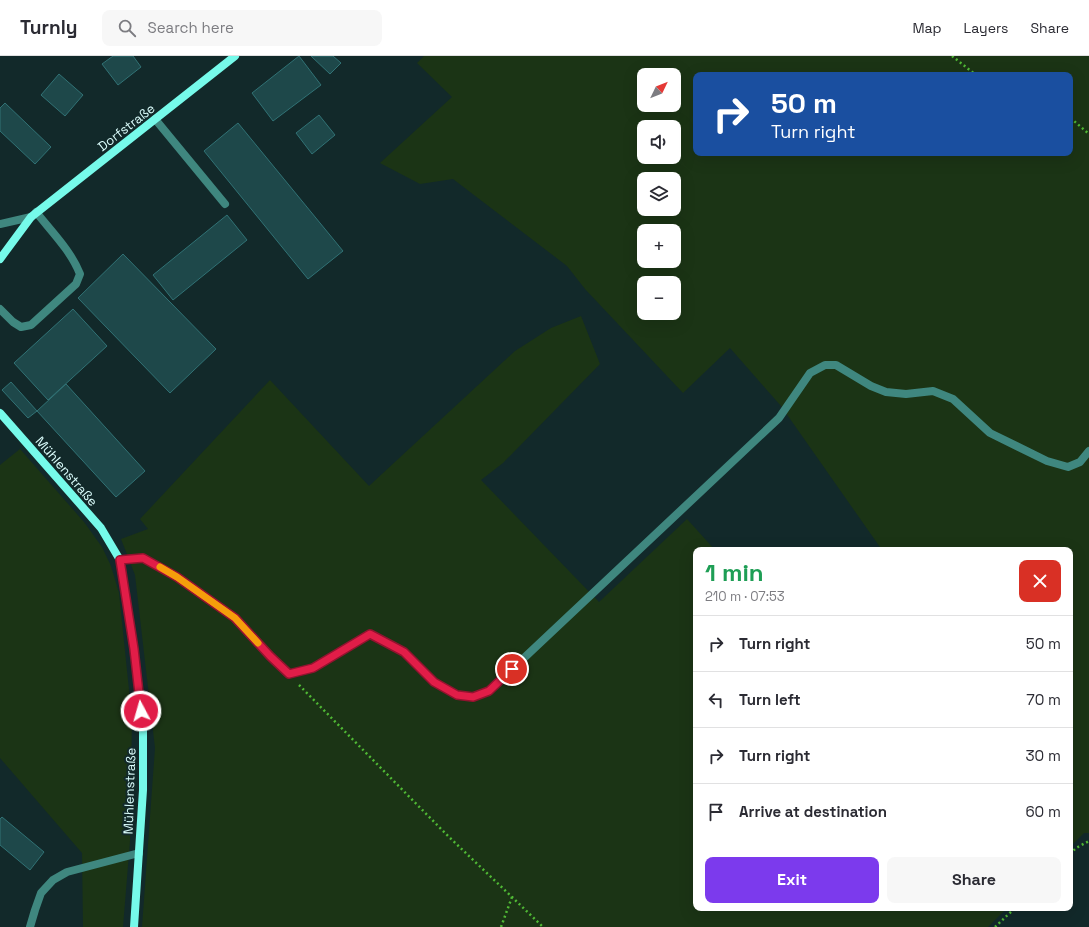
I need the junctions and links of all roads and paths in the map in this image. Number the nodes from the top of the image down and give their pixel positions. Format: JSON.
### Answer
{"nodes":[{"id":1,"x":235,"y":56,"type":"edge"},
{"id":2,"x":952,"y":56,"type":"edge"},
{"id":3,"x":972,"y":72,"type":"edge"},
{"id":4,"x":155,"y":119,"type":"junction"},
{"id":5,"x":1073,"y":120,"type":"edge"},
{"id":6,"x":1089,"y":134,"type":"edge"},
{"id":7,"x":225,"y":204,"type":"dead end"},
{"id":8,"x":34,"y":215,"type":"junction"},
{"id":9,"x":0,"y":224,"type":"edge"},
{"id":10,"x":0,"y":259,"type":"edge"},
{"id":11,"x":0,"y":309,"type":"edge"},
{"id":12,"x":0,"y":413,"type":"edge"},
{"id":13,"x":1089,"y":451,"type":"edge"},
{"id":14,"x":120,"y":560,"type":"junction"},
{"id":15,"x":289,"y":674,"type":"junction"},
{"id":16,"x":1089,"y":841,"type":"edge"},
{"id":17,"x":1073,"y":851,"type":"edge"},
{"id":18,"x":139,"y":853,"type":"junction"},
{"id":19,"x":512,"y":896,"type":"junction"},
{"id":20,"x":1012,"y":911,"type":"edge"},
{"id":21,"x":30,"y":927,"type":"edge"},
{"id":22,"x":134,"y":927,"type":"edge"},
{"id":23,"x":501,"y":927,"type":"edge"},
{"id":24,"x":543,"y":927,"type":"edge"},
{"id":25,"x":996,"y":927,"type":"edge"}],
"edges":[{"from":1,"to":4,"type":"street","name":"Dorfstraße"},
{"from":2,"to":3,"type":"path"},
{"from":4,"to":7,"type":"street"},
{"from":4,"to":8,"type":"street","name":"Dorfstraße"},
{"from":5,"to":6,"type":"path"},
{"from":8,"to":9,"type":"street"},
{"from":8,"to":10,"type":"street"},
{"from":8,"to":11,"type":"street"},
{"from":12,"to":14,"type":"street","name":"Mühlenstraße"},
{"from":13,"to":15,"type":"street"},
{"from":14,"to":15,"type":"street"},
{"from":14,"to":18,"type":"street","name":"Mühlenstraße"},
{"from":15,"to":19,"type":"path"},
{"from":16,"to":17,"type":"path"},
{"from":18,"to":21,"type":"street"},
{"from":18,"to":22,"type":"street","name":"Mühlenstraße"},
{"from":19,"to":23,"type":"path"},
{"from":19,"to":24,"type":"path"},
{"from":20,"to":25,"type":"path"}]}
